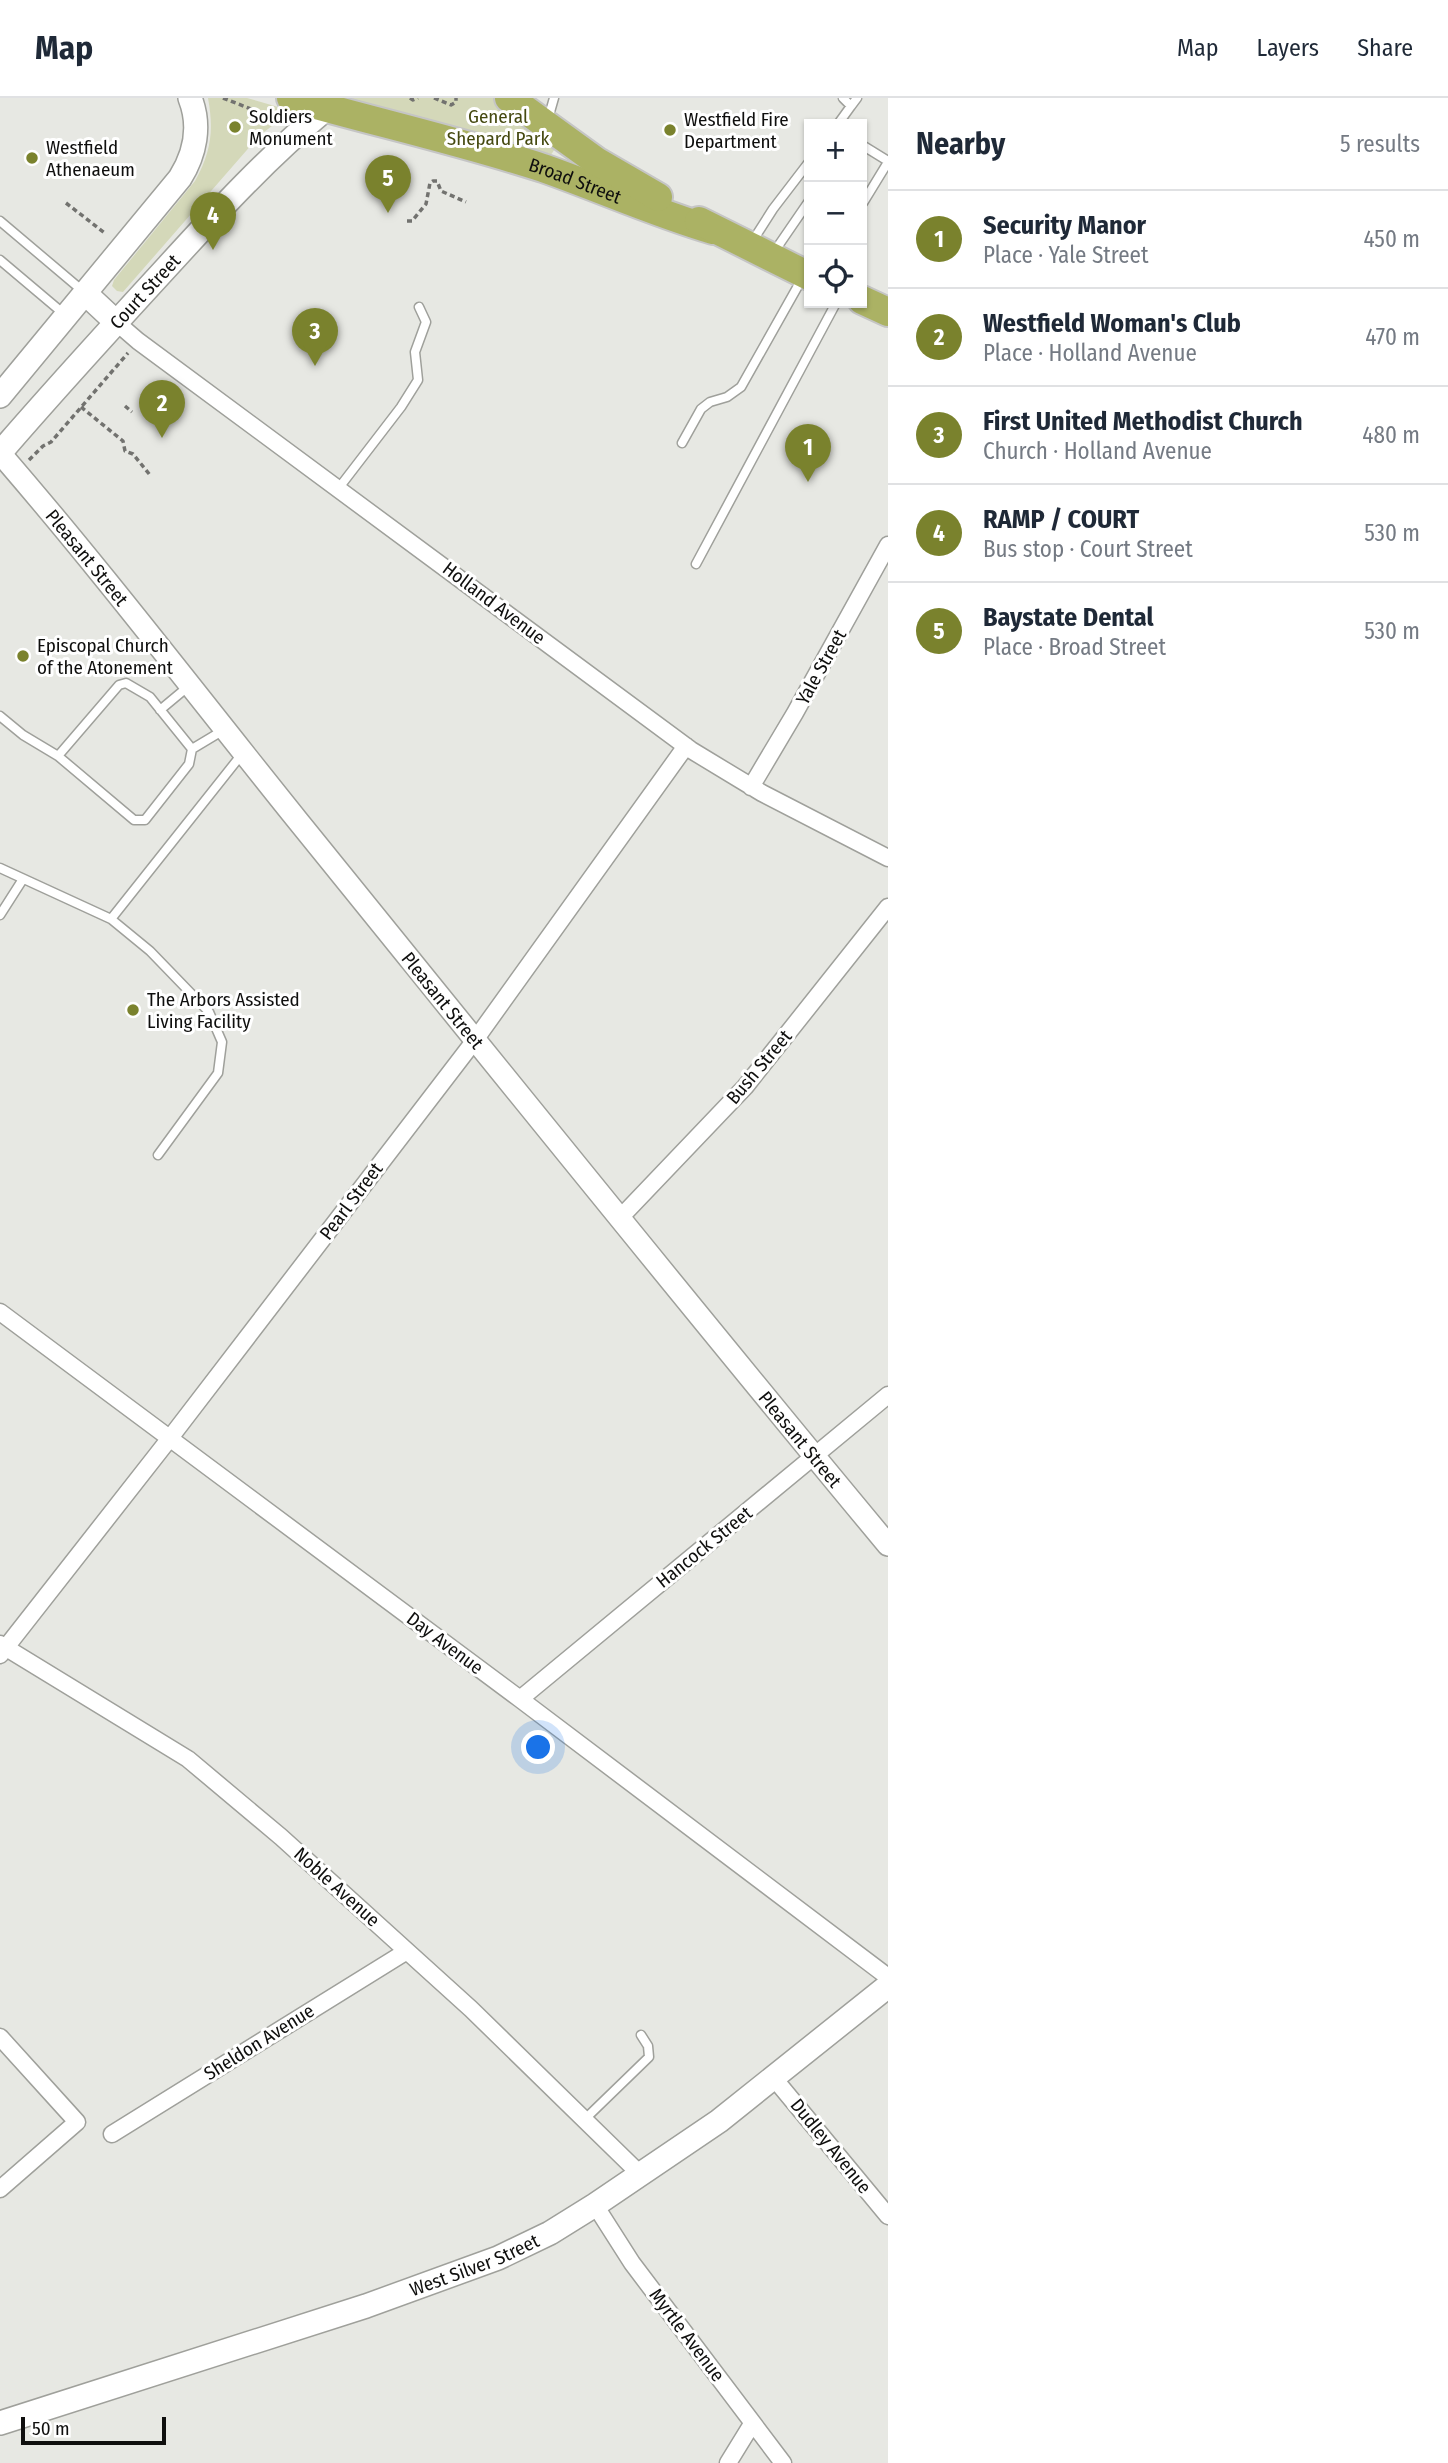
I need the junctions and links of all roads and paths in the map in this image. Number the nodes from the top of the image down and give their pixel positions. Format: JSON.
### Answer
{"nodes":[{"id":1,"x":190,"y":98,"type":"edge"},
{"id":2,"x":223,"y":98,"type":"edge"},
{"id":3,"x":410,"y":98,"type":"edge"},
{"id":4,"x":418,"y":98,"type":"edge"},
{"id":5,"x":434,"y":98,"type":"edge"},
{"id":6,"x":456,"y":98,"type":"edge"},
{"id":7,"x":554,"y":98,"type":"edge"},
{"id":8,"x":842,"y":98,"type":"edge"},
{"id":9,"x":857,"y":98,"type":"edge"},
{"id":10,"x":515,"y":101,"type":"edge"},
{"id":11,"x":283,"y":103,"type":"edge"},
{"id":12,"x":332,"y":103,"type":"edge"},
{"id":13,"x":851,"y":106,"type":"junction"},
{"id":14,"x":842,"y":119,"type":"edge"},
{"id":15,"x":546,"y":125,"type":"junction"},
{"id":16,"x":867,"y":148,"type":"edge"},
{"id":17,"x":888,"y":161,"type":"edge"},
{"id":18,"x":804,"y":169,"type":"edge"},
{"id":19,"x":867,"y":196,"type":"edge"},
{"id":20,"x":466,"y":202,"type":"dead end"},
{"id":21,"x":66,"y":203,"type":"dead end"},
{"id":22,"x":804,"y":206,"type":"edge"},
{"id":23,"x":0,"y":221,"type":"edge"},
{"id":24,"x":407,"y":221,"type":"dead end"},
{"id":25,"x":713,"y":230,"type":"junction"},
{"id":26,"x":106,"y":234,"type":"dead end"},
{"id":27,"x":760,"y":252,"type":"junction"},
{"id":28,"x":0,"y":260,"type":"edge"},
{"id":29,"x":804,"y":274,"type":"edge"},
{"id":30,"x":804,"y":280,"type":"edge"},
{"id":31,"x":86,"y":294,"type":"junction"},
{"id":32,"x":867,"y":302,"type":"edge"},
{"id":33,"x":419,"y":307,"type":"dead end"},
{"id":34,"x":833,"y":308,"type":"edge"},
{"id":35,"x":888,"y":312,"type":"edge"},
{"id":36,"x":66,"y":316,"type":"junction"},
{"id":37,"x":116,"y":322,"type":"junction"},
{"id":38,"x":129,"y":352,"type":"dead end"},
{"id":39,"x":0,"y":396,"type":"edge"},
{"id":40,"x":125,"y":406,"type":"dead end"},
{"id":41,"x":81,"y":407,"type":"junction"},
{"id":42,"x":132,"y":412,"type":"dead end"},
{"id":43,"x":682,"y":443,"type":"dead end"},
{"id":44,"x":0,"y":453,"type":"edge"},
{"id":45,"x":25,"y":464,"type":"dead end"},
{"id":46,"x":150,"y":475,"type":"dead end"},
{"id":47,"x":338,"y":489,"type":"junction"},
{"id":48,"x":888,"y":545,"type":"edge"},
{"id":49,"x":696,"y":564,"type":"dead end"},
{"id":50,"x":190,"y":685,"type":"junction"},
{"id":51,"x":160,"y":710,"type":"junction"},
{"id":52,"x":0,"y":716,"type":"edge"},
{"id":53,"x":225,"y":729,"type":"junction"},
{"id":54,"x":685,"y":746,"type":"junction"},
{"id":55,"x":192,"y":749,"type":"junction"},
{"id":56,"x":243,"y":752,"type":"junction"},
{"id":57,"x":58,"y":756,"type":"junction"},
{"id":58,"x":751,"y":787,"type":"junction"},
{"id":59,"x":888,"y":858,"type":"edge"},
{"id":60,"x":0,"y":868,"type":"edge"},
{"id":61,"x":23,"y":879,"type":"junction"},
{"id":62,"x":888,"y":907,"type":"edge"},
{"id":63,"x":0,"y":915,"type":"edge"},
{"id":64,"x":111,"y":919,"type":"junction"},
{"id":65,"x":475,"y":1040,"type":"junction"},
{"id":66,"x":158,"y":1155,"type":"dead end"},
{"id":67,"x":619,"y":1219,"type":"junction"},
{"id":68,"x":0,"y":1312,"type":"edge"},
{"id":69,"x":888,"y":1395,"type":"edge"},
{"id":70,"x":170,"y":1438,"type":"junction"},
{"id":71,"x":815,"y":1457,"type":"junction"},
{"id":72,"x":888,"y":1545,"type":"edge"},
{"id":73,"x":2,"y":1648,"type":"edge"},
{"id":74,"x":520,"y":1699,"type":"junction"},
{"id":75,"x":407,"y":1951,"type":"junction"},
{"id":76,"x":888,"y":1976,"type":"edge"},
{"id":77,"x":888,"y":1986,"type":"edge"},
{"id":78,"x":641,"y":2035,"type":"dead end"},
{"id":79,"x":0,"y":2037,"type":"edge"},
{"id":80,"x":773,"y":2077,"type":"junction"},
{"id":81,"x":584,"y":2120,"type":"junction"},
{"id":82,"x":112,"y":2134,"type":"dead end"},
{"id":83,"x":640,"y":2174,"type":"junction"},
{"id":84,"x":0,"y":2189,"type":"edge"},
{"id":85,"x":595,"y":2205,"type":"junction"},
{"id":86,"x":888,"y":2216,"type":"edge"},
{"id":87,"x":0,"y":2423,"type":"edge"},
{"id":88,"x":752,"y":2424,"type":"junction"},
{"id":89,"x":728,"y":2463,"type":"edge"},
{"id":90,"x":783,"y":2463,"type":"edge"}],
"edges":[{"from":1,"to":31,"type":"main road"},
{"from":2,"to":11,"type":"path"},
{"from":3,"to":4,"type":"path"},
{"from":5,"to":6,"type":"path"},
{"from":7,"to":15,"type":"lane"},
{"from":8,"to":13,"type":"lane"},
{"from":9,"to":13,"type":"lane"},
{"from":10,"to":15,"type":"highway","name":"Broad Street"},
{"from":11,"to":12,"type":"highway","name":"Broad Street"},
{"from":12,"to":25,"type":"highway","name":"Broad Street"},
{"from":12,"to":37,"type":"main road","name":"Court Street"},
{"from":13,"to":14,"type":"lane"},
{"from":15,"to":25,"type":"highway","name":"Broad Street"},
{"from":16,"to":17,"type":"lane"},
{"from":17,"to":19,"type":"lane"},
{"from":18,"to":27,"type":"lane"},
{"from":20,"to":24,"type":"path"},
{"from":21,"to":26,"type":"path"},
{"from":22,"to":27,"type":"lane"},
{"from":23,"to":31,"type":"lane"},
{"from":25,"to":27,"type":"highway","name":"Broad Street"},
{"from":27,"to":29,"type":"highway","name":"Broad Street"},
{"from":28,"to":36,"type":"lane"},
{"from":30,"to":43,"type":"lane"},
{"from":31,"to":36,"type":"main road"},
{"from":31,"to":37,"type":"main road"},
{"from":32,"to":35,"type":"highway"},
{"from":33,"to":47,"type":"lane"},
{"from":34,"to":49,"type":"lane"},
{"from":36,"to":39,"type":"main road"},
{"from":37,"to":44,"type":"main road","name":"Court Street"},
{"from":37,"to":47,"type":"street","name":"Holland Avenue"},
{"from":38,"to":41,"type":"path"},
{"from":40,"to":42,"type":"path"},
{"from":41,"to":45,"type":"path"},
{"from":41,"to":46,"type":"path"},
{"from":44,"to":50,"type":"street","name":"Pleasant Street"},
{"from":47,"to":54,"type":"street","name":"Holland Avenue"},
{"from":48,"to":58,"type":"street","name":"Yale Street"},
{"from":50,"to":51,"type":"lane"},
{"from":50,"to":53,"type":"street","name":"Pleasant Street"},
{"from":51,"to":55,"type":"lane"},
{"from":51,"to":57,"type":"lane"},
{"from":52,"to":57,"type":"lane"},
{"from":53,"to":55,"type":"lane"},
{"from":53,"to":56,"type":"street","name":"Pleasant Street"},
{"from":54,"to":58,"type":"street","name":"Holland Avenue"},
{"from":54,"to":65,"type":"street","name":"Pearl Street"},
{"from":55,"to":57,"type":"lane"},
{"from":56,"to":64,"type":"lane"},
{"from":56,"to":65,"type":"street","name":"Pleasant Street"},
{"from":58,"to":59,"type":"street","name":"Holland Avenue"},
{"from":60,"to":61,"type":"lane"},
{"from":61,"to":63,"type":"lane"},
{"from":61,"to":64,"type":"lane"},
{"from":62,"to":67,"type":"street","name":"Bush Street"},
{"from":64,"to":66,"type":"lane"},
{"from":65,"to":67,"type":"street","name":"Pleasant Street"},
{"from":65,"to":70,"type":"street","name":"Pearl Street"},
{"from":67,"to":71,"type":"street","name":"Pleasant Street"},
{"from":68,"to":70,"type":"street","name":"Day Avenue"},
{"from":69,"to":71,"type":"street","name":"Hancock Street"},
{"from":70,"to":73,"type":"street","name":"Pearl Street"},
{"from":70,"to":74,"type":"street","name":"Day Avenue"},
{"from":71,"to":72,"type":"street","name":"Pleasant Street"},
{"from":71,"to":74,"type":"street","name":"Hancock Street"},
{"from":73,"to":75,"type":"street","name":"Noble Avenue"},
{"from":74,"to":76,"type":"street","name":"Day Avenue"},
{"from":75,"to":81,"type":"street","name":"Noble Avenue"},
{"from":75,"to":82,"type":"street","name":"Sheldon Avenue"},
{"from":77,"to":80,"type":"main road","name":"West Silver Street"},
{"from":78,"to":81,"type":"lane"},
{"from":79,"to":84,"type":"street"},
{"from":80,"to":83,"type":"main road","name":"West Silver Street"},
{"from":80,"to":86,"type":"street","name":"Dudley Avenue"},
{"from":81,"to":83,"type":"street","name":"Noble Avenue"},
{"from":83,"to":85,"type":"main road","name":"West Silver Street"},
{"from":85,"to":87,"type":"main road","name":"West Silver Street"},
{"from":85,"to":88,"type":"street","name":"Myrtle Avenue"},
{"from":88,"to":89,"type":"street"},
{"from":88,"to":90,"type":"street","name":"Myrtle Avenue"}]}
